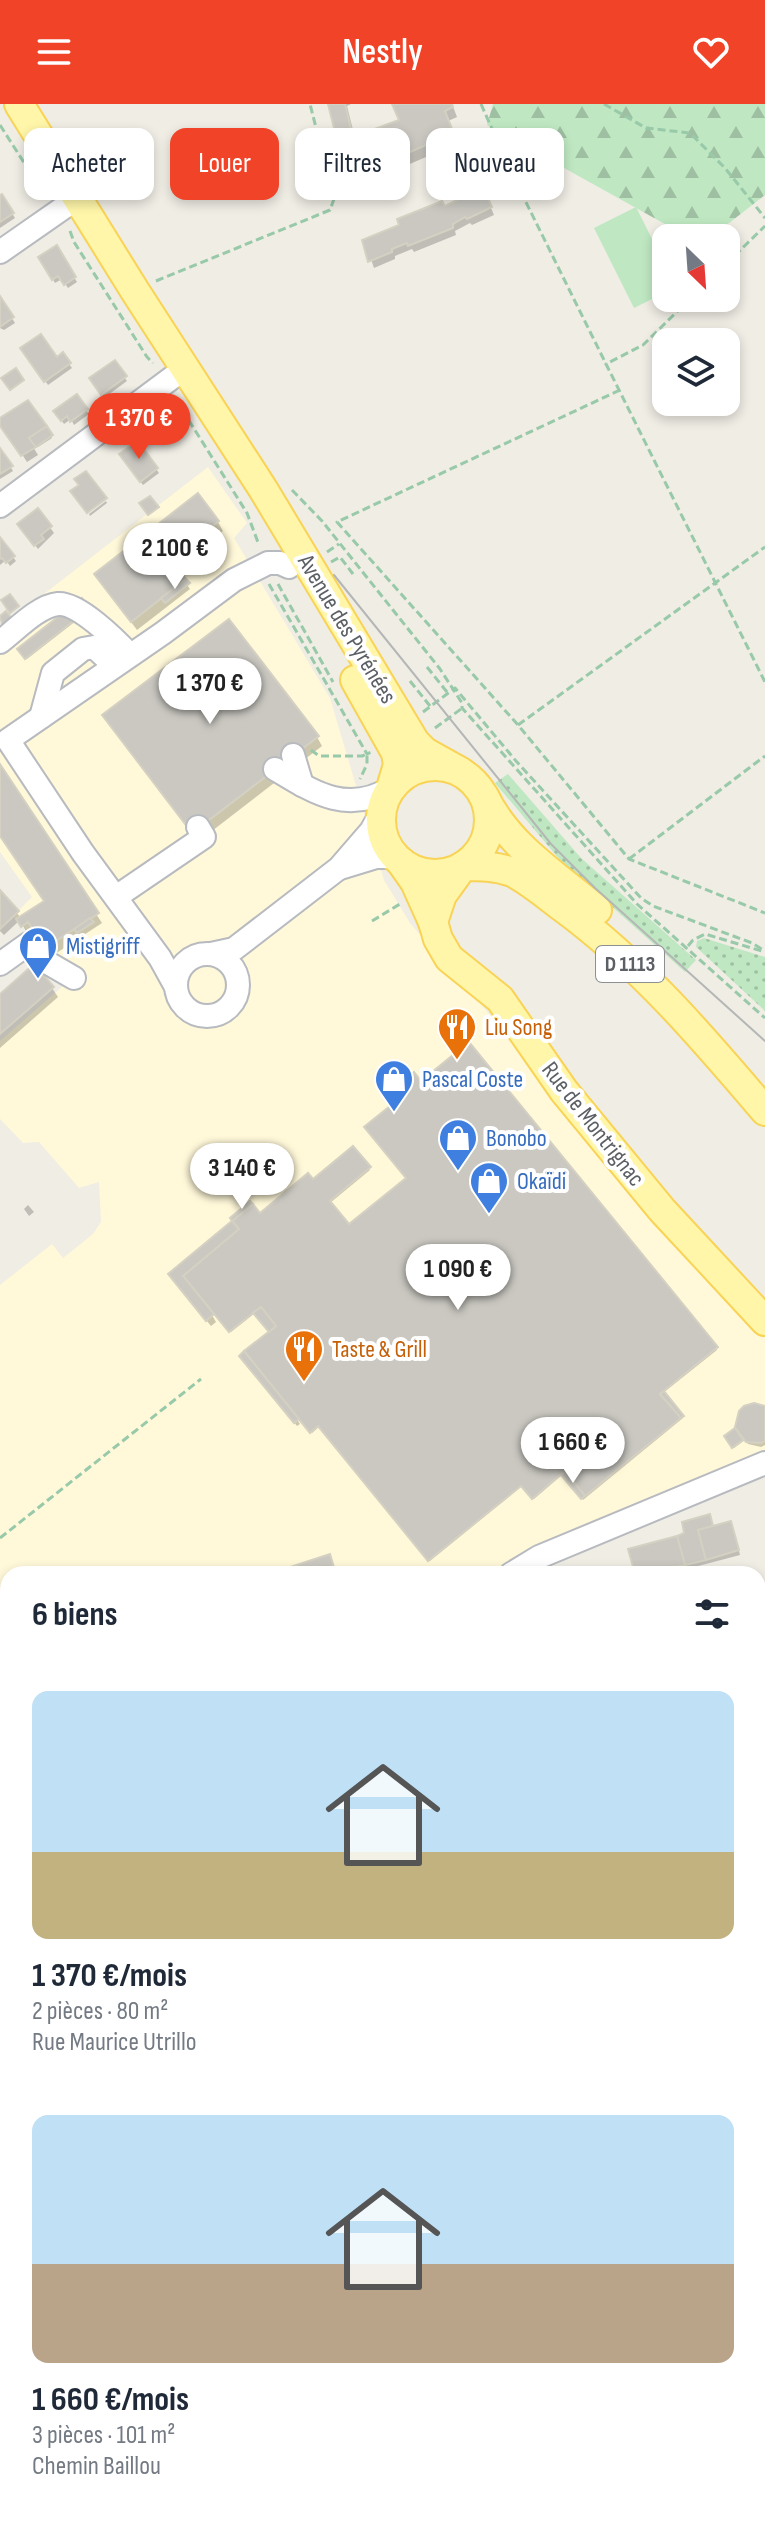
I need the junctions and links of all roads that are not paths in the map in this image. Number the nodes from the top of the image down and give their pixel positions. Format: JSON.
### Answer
{"nodes":[{"id":1,"x":1,"y":104,"type":"edge"},
{"id":2,"x":19,"y":104,"type":"edge"},
{"id":3,"x":63,"y":209,"type":"junction"},
{"id":4,"x":0,"y":252,"type":"edge"},
{"id":5,"x":169,"y":380,"type":"junction"},
{"id":6,"x":0,"y":506,"type":"edge"},
{"id":7,"x":274,"y":571,"type":"junction"},
{"id":8,"x":0,"y":642,"type":"edge"},
{"id":9,"x":126,"y":657,"type":"junction"},
{"id":10,"x":41,"y":717,"type":"junction"},
{"id":11,"x":4,"y":735,"type":"edge"},
{"id":12,"x":389,"y":743,"type":"junction"},
{"id":13,"x":290,"y":758,"type":"road end"},
{"id":14,"x":461,"y":772,"type":"junction"},
{"id":15,"x":391,"y":788,"type":"junction"},
{"id":16,"x":484,"y":796,"type":"junction"},
{"id":17,"x":380,"y":815,"type":"junction"},
{"id":18,"x":198,"y":827,"type":"dead end"},
{"id":19,"x":398,"y":859,"type":"junction"},
{"id":20,"x":463,"y":866,"type":"junction"},
{"id":21,"x":339,"y":868,"type":"junction"},
{"id":22,"x":116,"y":897,"type":"junction"},
{"id":23,"x":433,"y":922,"type":"junction"},
{"id":24,"x":160,"y":958,"type":"junction"},
{"id":25,"x":234,"y":959,"type":"junction"},
{"id":26,"x":185,"y":962,"type":"junction"},
{"id":27,"x":0,"y":964,"type":"edge"},
{"id":28,"x":74,"y":978,"type":"dead end"},
{"id":29,"x":176,"y":987,"type":"junction"},
{"id":30,"x":765,"y":1082,"type":"edge"},
{"id":31,"x":765,"y":1111,"type":"edge"},
{"id":32,"x":765,"y":1321,"type":"edge"},
{"id":33,"x":765,"y":1463,"type":"edge"},
{"id":34,"x":524,"y":1566,"type":"edge"}],
"edges":[{"from":1,"to":3,"type":"main road","name":"Avenue des Pyrénées"},
{"from":2,"to":12,"type":"main road","name":"Avenue des Pyrénées"},
{"from":3,"to":4,"type":"street"},
{"from":3,"to":5,"type":"main road","name":"Avenue des Pyrénées"},
{"from":5,"to":6,"type":"street"},
{"from":5,"to":7,"type":"main road","name":"Avenue des Pyrénées"},
{"from":7,"to":9,"type":"street"},
{"from":7,"to":12,"type":"main road","name":"Avenue des Pyrénées"},
{"from":8,"to":9,"type":"street"},
{"from":9,"to":10,"type":"street"},
{"from":9,"to":10,"type":"street"},
{"from":10,"to":11,"type":"street"},
{"from":11,"to":22,"type":"street"},
{"from":12,"to":14,"type":"main road","name":"Avenue des Pyrénées"},
{"from":12,"to":15,"type":"main road","name":"Avenue des Pyrénées"},
{"from":13,"to":15,"type":"street"},
{"from":14,"to":15,"type":"main road"},
{"from":14,"to":16,"type":"main road"},
{"from":15,"to":17,"type":"main road"},
{"from":16,"to":20,"type":"main road"},
{"from":16,"to":30,"type":"main road","number":"D 1113"},
{"from":17,"to":19,"type":"main road"},
{"from":17,"to":21,"type":"street"},
{"from":18,"to":22,"type":"street"},
{"from":19,"to":20,"type":"main road"},
{"from":19,"to":21,"type":"street"},
{"from":19,"to":23,"type":"main road","name":"Rue de Montrignac"},
{"from":20,"to":23,"type":"main road"},
{"from":20,"to":31,"type":"main road","number":"D 1113"},
{"from":21,"to":25,"type":"street"},
{"from":22,"to":24,"type":"street"},
{"from":23,"to":32,"type":"main road","name":"Rue de Montrignac"},
{"from":24,"to":26,"type":"street"},
{"from":24,"to":29,"type":"street"},
{"from":25,"to":26,"type":"street"},
{"from":25,"to":29,"type":"street"},
{"from":26,"to":29,"type":"street"},
{"from":27,"to":28,"type":"street"},
{"from":33,"to":34,"type":"street"}]}
